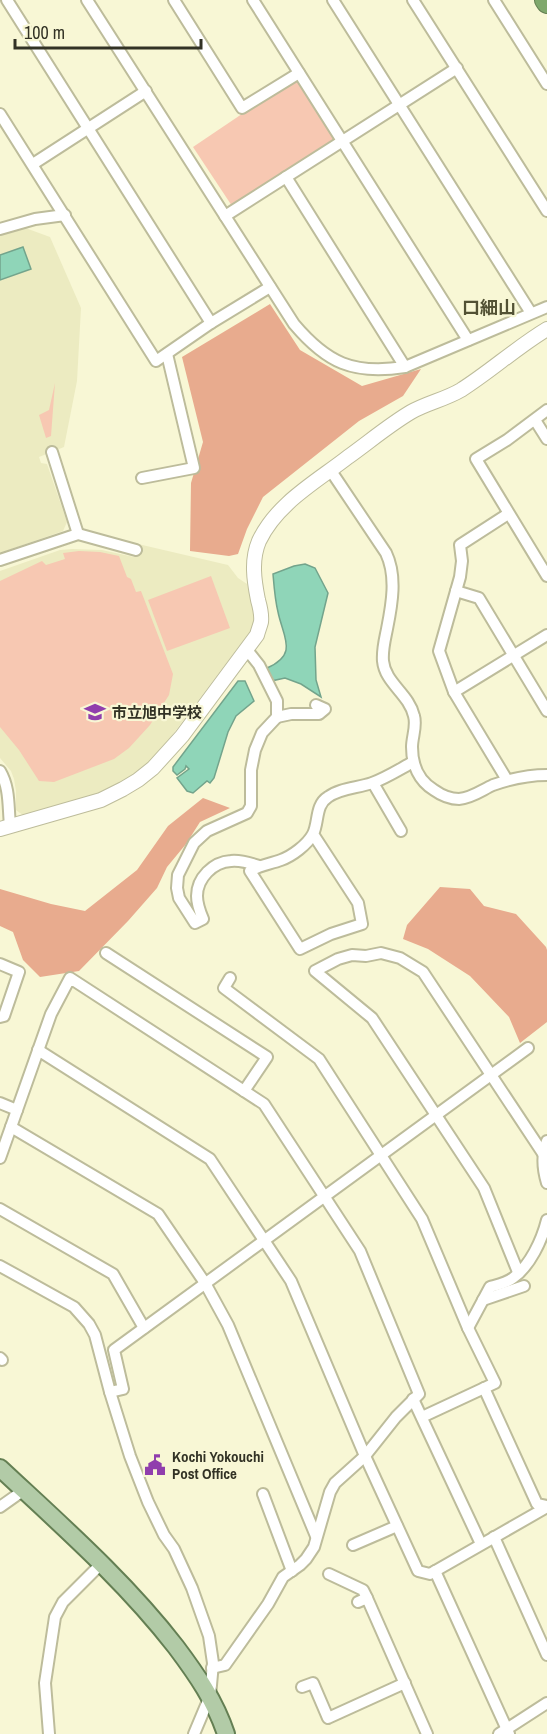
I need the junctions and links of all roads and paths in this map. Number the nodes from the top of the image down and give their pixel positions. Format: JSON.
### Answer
{"nodes":[{"id":1,"x":7,"y":0,"type":"edge"},
{"id":2,"x":87,"y":0,"type":"edge"},
{"id":3,"x":174,"y":0,"type":"edge"},
{"id":4,"x":253,"y":0,"type":"edge"},
{"id":5,"x":333,"y":0,"type":"edge"},
{"id":6,"x":413,"y":0,"type":"edge"},
{"id":7,"x":494,"y":0,"type":"edge"},
{"id":8,"x":457,"y":68,"type":"junction"},
{"id":9,"x":299,"y":73,"type":"junction"},
{"id":10,"x":547,"y":84,"type":"edge"},
{"id":11,"x":146,"y":91,"type":"junction"},
{"id":12,"x":400,"y":105,"type":"junction"},
{"id":13,"x":0,"y":114,"type":"edge"},
{"id":14,"x":88,"y":128,"type":"junction"},
{"id":15,"x":342,"y":141,"type":"junction"},
{"id":16,"x":33,"y":164,"type":"junction"},
{"id":17,"x":286,"y":177,"type":"junction"},
{"id":18,"x":547,"y":210,"type":"edge"},
{"id":19,"x":65,"y":215,"type":"junction"},
{"id":20,"x":225,"y":216,"type":"junction"},
{"id":21,"x":0,"y":229,"type":"edge"},
{"id":22,"x":270,"y":287,"type":"junction"},
{"id":23,"x":547,"y":307,"type":"edge"},
{"id":24,"x":531,"y":313,"type":"junction"},
{"id":25,"x":211,"y":323,"type":"junction"},
{"id":26,"x":547,"y":329,"type":"edge"},
{"id":27,"x":468,"y":340,"type":"junction"},
{"id":28,"x":167,"y":354,"type":"junction"},
{"id":29,"x":405,"y":367,"type":"junction"},
{"id":30,"x":547,"y":410,"type":"edge"},
{"id":31,"x":535,"y":420,"type":"junction"},
{"id":32,"x":547,"y":439,"type":"edge"},
{"id":33,"x":52,"y":452,"type":"dead end"},
{"id":34,"x":331,"y":471,"type":"junction"},
{"id":35,"x":142,"y":478,"type":"dead end"},
{"id":36,"x":508,"y":514,"type":"junction"},
{"id":37,"x":78,"y":534,"type":"junction"},
{"id":38,"x":136,"y":550,"type":"dead end"},
{"id":39,"x":0,"y":560,"type":"edge"},
{"id":40,"x":547,"y":576,"type":"edge"},
{"id":41,"x":456,"y":591,"type":"junction"},
{"id":42,"x":547,"y":635,"type":"edge"},
{"id":43,"x":247,"y":650,"type":"junction"},
{"id":44,"x":513,"y":656,"type":"junction"},
{"id":45,"x":454,"y":692,"type":"junction"},
{"id":46,"x":316,"y":705,"type":"dead end"},
{"id":47,"x":547,"y":711,"type":"edge"},
{"id":48,"x":277,"y":717,"type":"junction"},
{"id":49,"x":413,"y":762,"type":"junction"},
{"id":50,"x":0,"y":771,"type":"edge"},
{"id":51,"x":547,"y":775,"type":"edge"},
{"id":52,"x":507,"y":780,"type":"junction"},
{"id":53,"x":373,"y":783,"type":"junction"},
{"id":54,"x":5,"y":827,"type":"edge"},
{"id":55,"x":401,"y":831,"type":"dead end"},
{"id":56,"x":313,"y":834,"type":"junction"},
{"id":57,"x":259,"y":866,"type":"junction"},
{"id":58,"x":106,"y":953,"type":"dead end"},
{"id":59,"x":0,"y":964,"type":"edge"},
{"id":60,"x":230,"y":978,"type":"dead end"},
{"id":61,"x":0,"y":1017,"type":"edge"},
{"id":62,"x":528,"y":1048,"type":"dead end"},
{"id":63,"x":39,"y":1050,"type":"junction"},
{"id":64,"x":491,"y":1075,"type":"junction"},
{"id":65,"x":244,"y":1091,"type":"junction"},
{"id":66,"x":0,"y":1103,"type":"edge"},
{"id":67,"x":16,"y":1110,"type":"junction"},
{"id":68,"x":436,"y":1114,"type":"junction"},
{"id":69,"x":11,"y":1127,"type":"junction"},
{"id":70,"x":547,"y":1141,"type":"edge"},
{"id":71,"x":381,"y":1154,"type":"junction"},
{"id":72,"x":544,"y":1155,"type":"junction"},
{"id":73,"x":0,"y":1158,"type":"edge"},
{"id":74,"x":547,"y":1183,"type":"edge"},
{"id":75,"x":324,"y":1197,"type":"junction"},
{"id":76,"x":0,"y":1209,"type":"edge"},
{"id":77,"x":547,"y":1220,"type":"edge"},
{"id":78,"x":264,"y":1240,"type":"junction"},
{"id":79,"x":0,"y":1266,"type":"edge"},
{"id":80,"x":518,"y":1272,"type":"junction"},
{"id":81,"x":206,"y":1283,"type":"junction"},
{"id":82,"x":524,"y":1286,"type":"dead end"},
{"id":83,"x":483,"y":1300,"type":"junction"},
{"id":84,"x":144,"y":1328,"type":"junction"},
{"id":85,"x":468,"y":1328,"type":"junction"},
{"id":86,"x":484,"y":1388,"type":"junction"},
{"id":87,"x":110,"y":1392,"type":"junction"},
{"id":88,"x":413,"y":1399,"type":"junction"},
{"id":89,"x":422,"y":1417,"type":"junction"},
{"id":90,"x":364,"y":1456,"type":"junction"},
{"id":91,"x":0,"y":1467,"type":"edge"},
{"id":92,"x":24,"y":1490,"type":"junction"},
{"id":93,"x":263,"y":1494,"type":"dead end"},
{"id":94,"x":547,"y":1506,"type":"edge"},
{"id":95,"x":0,"y":1508,"type":"edge"},
{"id":96,"x":397,"y":1526,"type":"junction"},
{"id":97,"x":316,"y":1536,"type":"junction"},
{"id":98,"x":494,"y":1537,"type":"junction"},
{"id":99,"x":482,"y":1544,"type":"junction"},
{"id":100,"x":353,"y":1545,"type":"dead end"},
{"id":101,"x":100,"y":1564,"type":"junction"},
{"id":102,"x":292,"y":1571,"type":"junction"},
{"id":103,"x":435,"y":1571,"type":"junction"},
{"id":104,"x":329,"y":1574,"type":"dead end"},
{"id":105,"x":547,"y":1655,"type":"edge"},
{"id":106,"x":212,"y":1668,"type":"junction"},
{"id":107,"x":405,"y":1683,"type":"junction"},
{"id":108,"x":302,"y":1688,"type":"dead end"},
{"id":109,"x":210,"y":1696,"type":"junction"},
{"id":110,"x":547,"y":1703,"type":"edge"},
{"id":111,"x":505,"y":1732,"type":"edge"},
{"id":112,"x":49,"y":1734,"type":"edge"},
{"id":113,"x":194,"y":1734,"type":"edge"},
{"id":114,"x":226,"y":1734,"type":"edge"},
{"id":115,"x":427,"y":1734,"type":"edge"}],
"edges":[{"from":1,"to":14,"type":"street"},
{"from":2,"to":11,"type":"street"},
{"from":3,"to":9,"type":"street"},
{"from":4,"to":9,"type":"street"},
{"from":5,"to":12,"type":"street"},
{"from":6,"to":8,"type":"street"},
{"from":7,"to":10,"type":"street"},
{"from":8,"to":12,"type":"street"},
{"from":8,"to":18,"type":"street"},
{"from":9,"to":15,"type":"street"},
{"from":11,"to":14,"type":"street"},
{"from":11,"to":20,"type":"street"},
{"from":12,"to":15,"type":"street"},
{"from":12,"to":24,"type":"street"},
{"from":13,"to":16,"type":"street"},
{"from":14,"to":16,"type":"street"},
{"from":14,"to":25,"type":"street"},
{"from":15,"to":17,"type":"street"},
{"from":15,"to":27,"type":"street"},
{"from":16,"to":19,"type":"street"},
{"from":17,"to":20,"type":"street"},
{"from":17,"to":29,"type":"street"},
{"from":19,"to":21,"type":"street"},
{"from":19,"to":28,"type":"street"},
{"from":20,"to":22,"type":"street"},
{"from":22,"to":25,"type":"street"},
{"from":22,"to":29,"type":"street"},
{"from":23,"to":24,"type":"street"},
{"from":24,"to":27,"type":"street"},
{"from":25,"to":28,"type":"street"},
{"from":26,"to":34,"type":"street"},
{"from":27,"to":29,"type":"street"},
{"from":28,"to":35,"type":"street"},
{"from":30,"to":31,"type":"street"},
{"from":31,"to":32,"type":"street"},
{"from":31,"to":36,"type":"street"},
{"from":33,"to":37,"type":"street"},
{"from":34,"to":43,"type":"street"},
{"from":34,"to":49,"type":"street"},
{"from":36,"to":40,"type":"street"},
{"from":36,"to":41,"type":"street"},
{"from":37,"to":38,"type":"street"},
{"from":37,"to":39,"type":"street"},
{"from":41,"to":44,"type":"street"},
{"from":41,"to":45,"type":"street"},
{"from":42,"to":44,"type":"street"},
{"from":43,"to":48,"type":"street"},
{"from":43,"to":54,"type":"street"},
{"from":44,"to":45,"type":"street"},
{"from":44,"to":47,"type":"street"},
{"from":45,"to":52,"type":"street"},
{"from":46,"to":48,"type":"street"},
{"from":48,"to":57,"type":"street"},
{"from":49,"to":52,"type":"street"},
{"from":49,"to":53,"type":"street"},
{"from":50,"to":54,"type":"street"},
{"from":51,"to":52,"type":"street"},
{"from":53,"to":55,"type":"street"},
{"from":53,"to":56,"type":"street"},
{"from":56,"to":57,"type":"street"},
{"from":56,"to":57,"type":"street"},
{"from":58,"to":65,"type":"street"},
{"from":59,"to":61,"type":"street"},
{"from":60,"to":71,"type":"street"},
{"from":62,"to":64,"type":"street"},
{"from":63,"to":65,"type":"street"},
{"from":63,"to":67,"type":"street"},
{"from":63,"to":78,"type":"street"},
{"from":64,"to":68,"type":"street"},
{"from":64,"to":68,"type":"street"},
{"from":64,"to":72,"type":"street"},
{"from":65,"to":75,"type":"street"},
{"from":66,"to":67,"type":"street"},
{"from":67,"to":69,"type":"street"},
{"from":68,"to":71,"type":"street"},
{"from":68,"to":80,"type":"street"},
{"from":69,"to":73,"type":"street"},
{"from":69,"to":81,"type":"street"},
{"from":70,"to":72,"type":"street"},
{"from":71,"to":75,"type":"street"},
{"from":71,"to":85,"type":"street"},
{"from":72,"to":74,"type":"street"},
{"from":75,"to":78,"type":"street"},
{"from":75,"to":88,"type":"street"},
{"from":76,"to":84,"type":"street"},
{"from":77,"to":80,"type":"street"},
{"from":78,"to":81,"type":"street"},
{"from":78,"to":90,"type":"street"},
{"from":79,"to":87,"type":"street"},
{"from":80,"to":83,"type":"street"},
{"from":81,"to":84,"type":"street"},
{"from":81,"to":97,"type":"street"},
{"from":82,"to":83,"type":"street"},
{"from":83,"to":85,"type":"street"},
{"from":84,"to":87,"type":"street"},
{"from":85,"to":86,"type":"street"},
{"from":86,"to":89,"type":"street"},
{"from":86,"to":94,"type":"street"},
{"from":87,"to":106,"type":"street"},
{"from":88,"to":89,"type":"street"},
{"from":88,"to":90,"type":"street"},
{"from":89,"to":99,"type":"street"},
{"from":90,"to":96,"type":"street"},
{"from":90,"to":97,"type":"street"},
{"from":91,"to":92,"type":"main road"},
{"from":92,"to":95,"type":"street"},
{"from":92,"to":101,"type":"main road"},
{"from":93,"to":102,"type":"street"},
{"from":94,"to":98,"type":"street"},
{"from":96,"to":100,"type":"street"},
{"from":96,"to":103,"type":"street"},
{"from":97,"to":102,"type":"street"},
{"from":98,"to":99,"type":"street"},
{"from":98,"to":105,"type":"street"},
{"from":99,"to":103,"type":"street"},
{"from":101,"to":109,"type":"main road"},
{"from":101,"to":112,"type":"street"},
{"from":102,"to":106,"type":"street"},
{"from":103,"to":111,"type":"street"},
{"from":104,"to":107,"type":"street"},
{"from":106,"to":109,"type":"street"},
{"from":107,"to":108,"type":"street"},
{"from":107,"to":115,"type":"street"},
{"from":109,"to":113,"type":"street"},
{"from":109,"to":114,"type":"main road"},
{"from":110,"to":111,"type":"street"}]}
